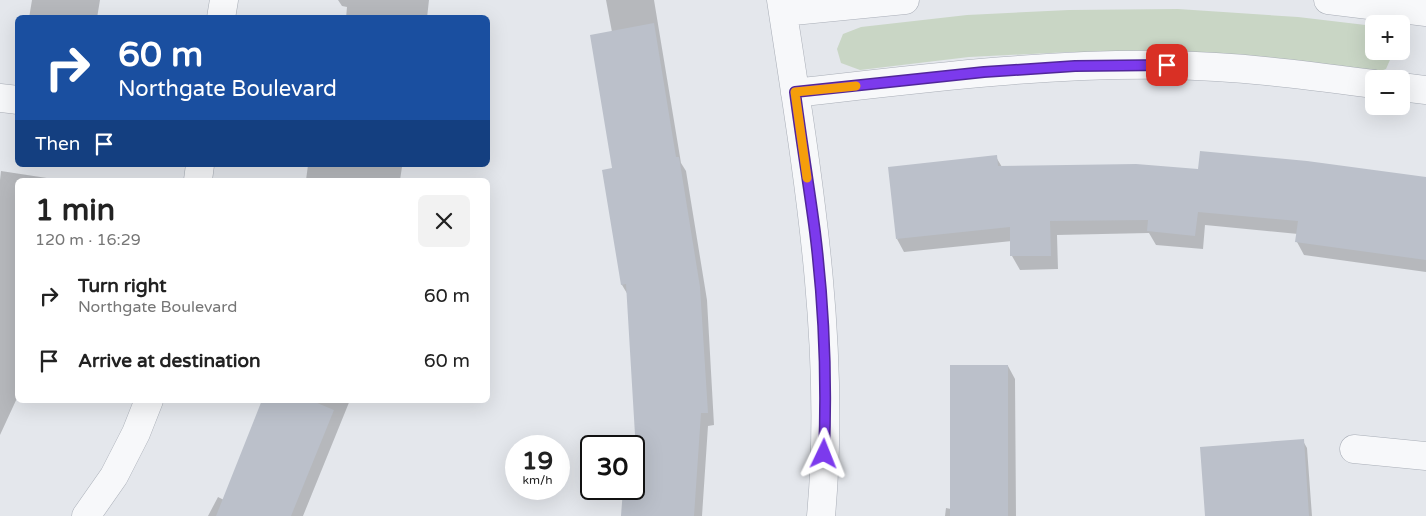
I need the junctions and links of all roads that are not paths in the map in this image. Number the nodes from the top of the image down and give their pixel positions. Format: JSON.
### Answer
{"nodes":[{"id":1,"x":224,"y":0,"type":"edge"},
{"id":2,"x":905,"y":0,"type":"edge"},
{"id":3,"x":1328,"y":0,"type":"edge"},
{"id":4,"x":782,"y":6,"type":"edge"},
{"id":5,"x":1426,"y":12,"type":"edge"},
{"id":6,"x":222,"y":15,"type":"edge"},
{"id":7,"x":1365,"y":83,"type":"edge"},
{"id":8,"x":1410,"y":88,"type":"edge"},
{"id":9,"x":1426,"y":90,"type":"edge"},
{"id":10,"x":795,"y":92,"type":"junction"},
{"id":11,"x":0,"y":98,"type":"edge"},
{"id":12,"x":15,"y":100,"type":"edge"},
{"id":13,"x":148,"y":403,"type":"edge"},
{"id":14,"x":1354,"y":449,"type":"dead end"},
{"id":15,"x":1426,"y":456,"type":"edge"},
{"id":16,"x":86,"y":516,"type":"edge"},
{"id":17,"x":820,"y":516,"type":"edge"}],
"edges":[{"from":1,"to":6,"type":"street"},
{"from":2,"to":4,"type":"street"},
{"from":3,"to":5,"type":"street"},
{"from":4,"to":10,"type":"street"},
{"from":7,"to":10,"type":"street"},
{"from":8,"to":9,"type":"street"},
{"from":10,"to":17,"type":"street"},
{"from":11,"to":12,"type":"street"},
{"from":13,"to":16,"type":"street"},
{"from":14,"to":15,"type":"street"}]}
